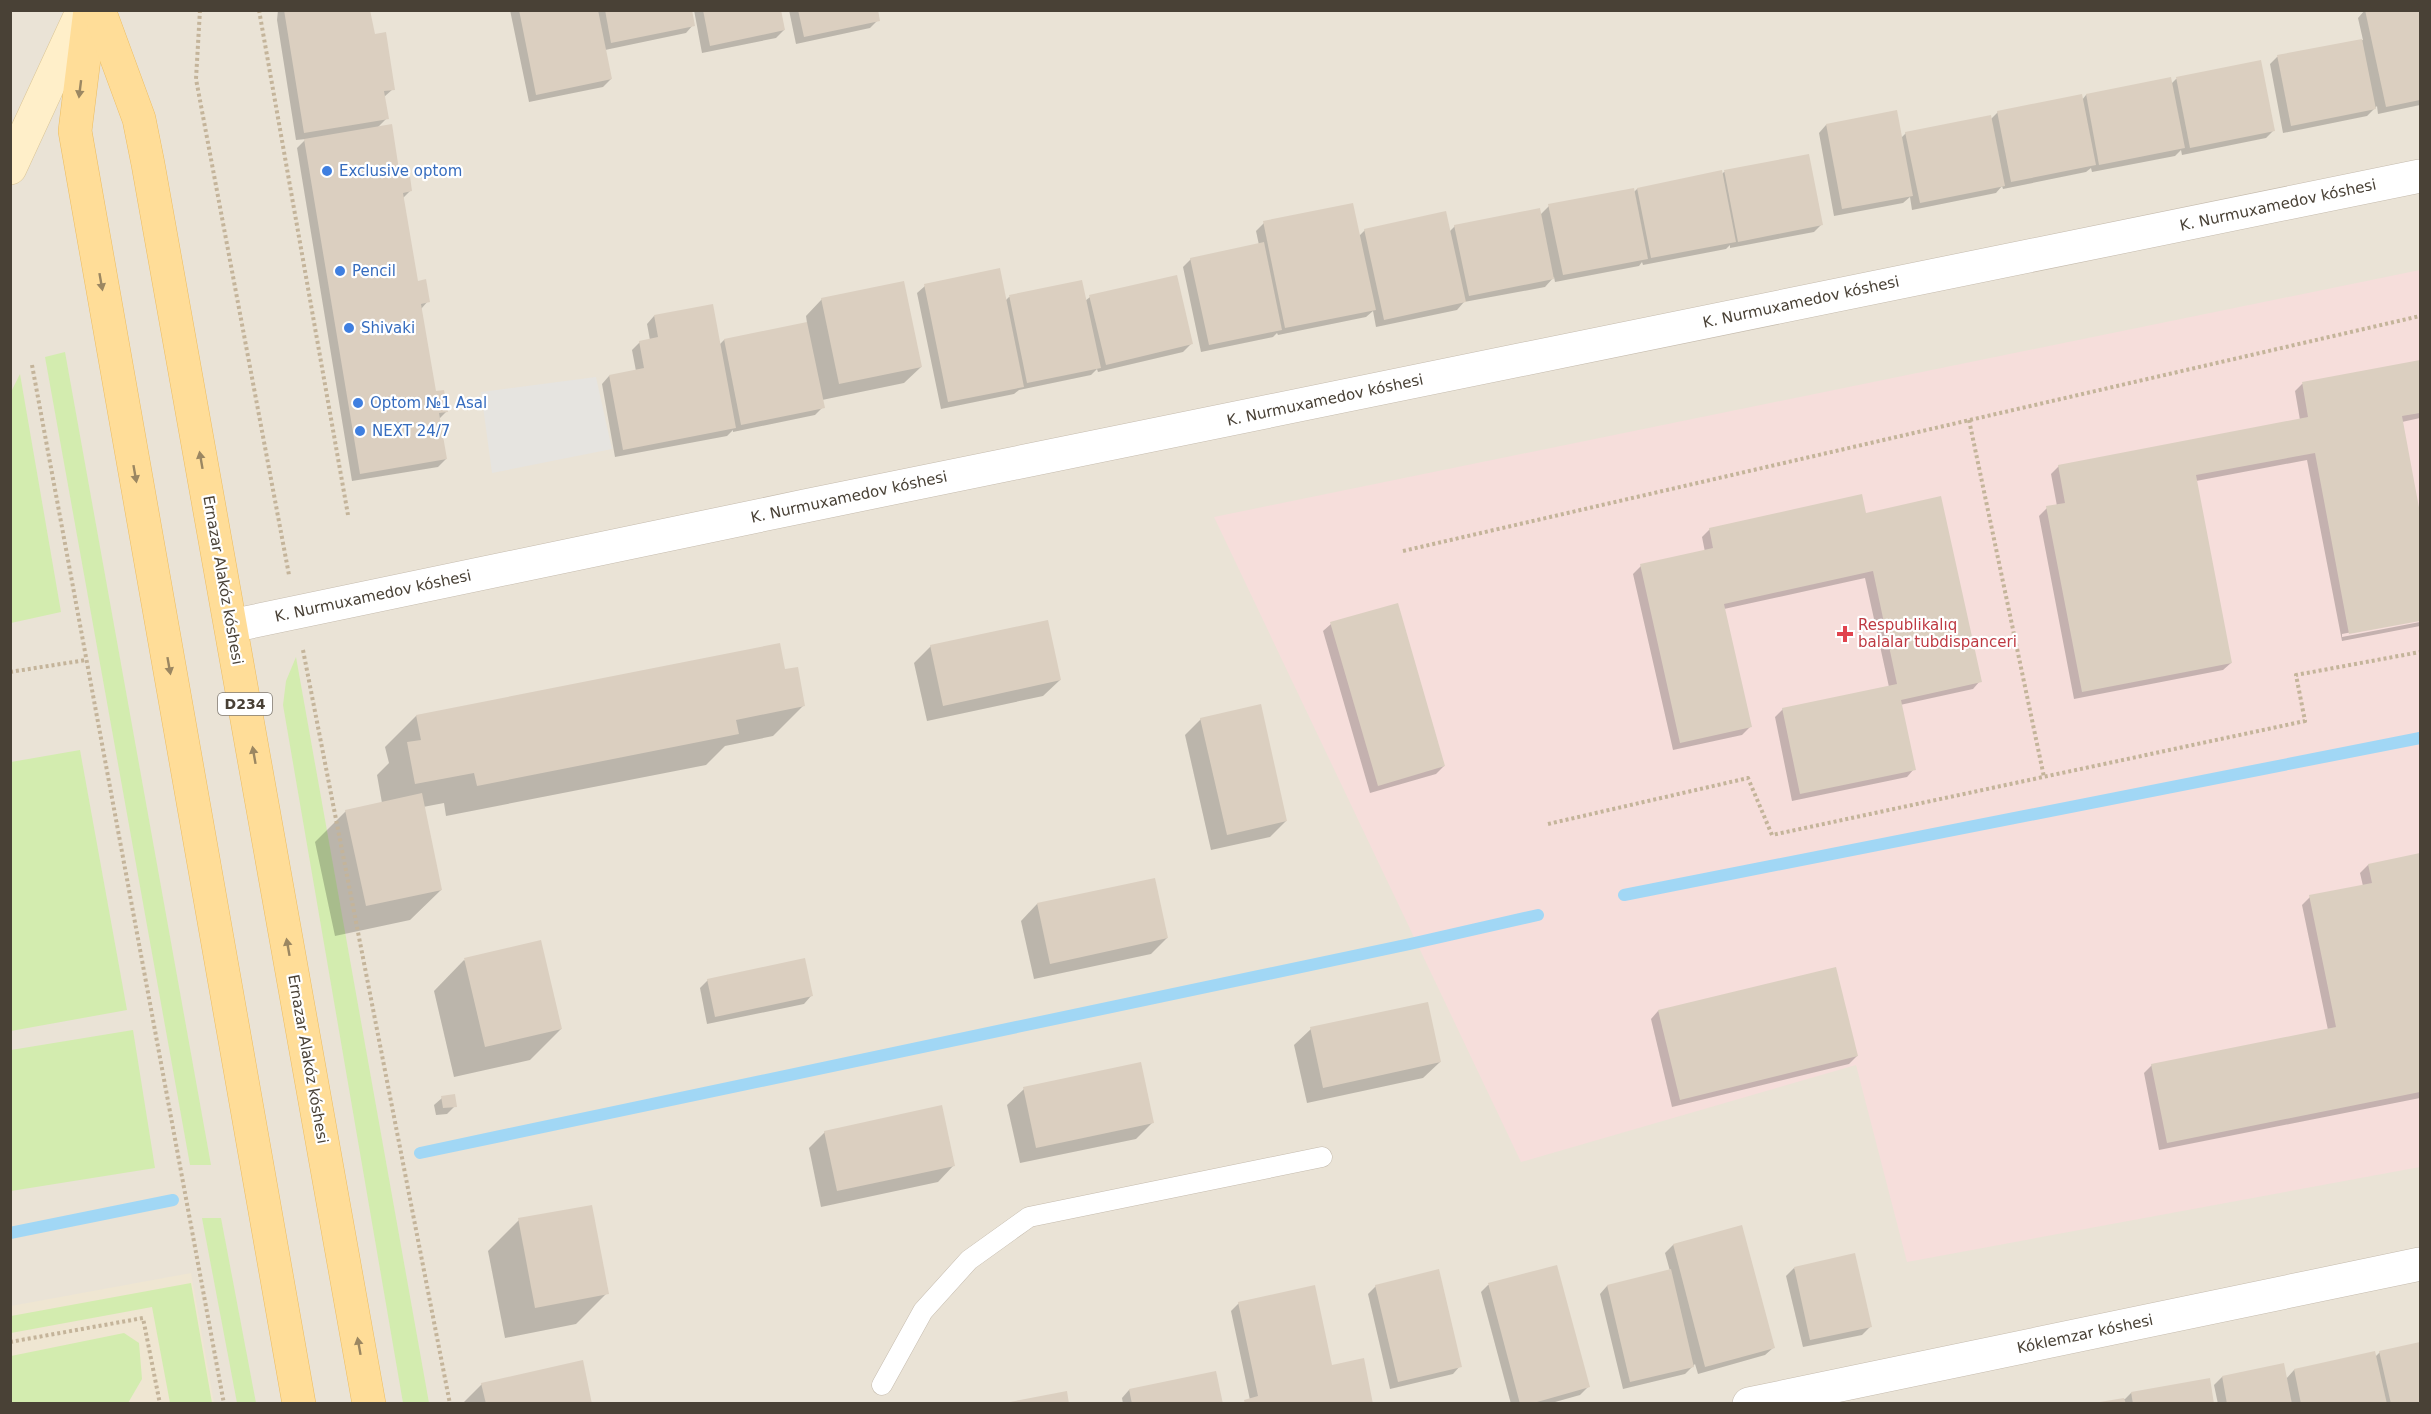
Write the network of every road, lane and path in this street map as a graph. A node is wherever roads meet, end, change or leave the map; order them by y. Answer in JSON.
{"nodes":[{"id":1,"x":83,"y":10,"type":"edge"},
{"id":2,"x":90,"y":10,"type":"edge"},
{"id":3,"x":99,"y":10,"type":"edge"},
{"id":4,"x":200,"y":10,"type":"edge"},
{"id":5,"x":259,"y":10,"type":"edge"},
{"id":6,"x":10,"y":168,"type":"edge"},
{"id":7,"x":2421,"y":176,"type":"edge"},
{"id":8,"x":2421,"y":316,"type":"edge"},
{"id":9,"x":32,"y":365,"type":"dead end"},
{"id":10,"x":1969,"y":420,"type":"junction"},
{"id":11,"x":348,"y":515,"type":"dead end"},
{"id":12,"x":1403,"y":550,"type":"dead end"},
{"id":13,"x":296,"y":612,"type":"junction"},
{"id":14,"x":231,"y":626,"type":"junction"},
{"id":15,"x":2421,"y":652,"type":"edge"},
{"id":16,"x":86,"y":660,"type":"junction"},
{"id":17,"x":10,"y":672,"type":"edge"},
{"id":18,"x":2044,"y":777,"type":"junction"},
{"id":19,"x":1548,"y":824,"type":"dead end"},
{"id":20,"x":1322,"y":1157,"type":"dead end"},
{"id":21,"x":2421,"y":1264,"type":"edge"},
{"id":22,"x":10,"y":1342,"type":"edge"},
{"id":23,"x":882,"y":1385,"type":"dead end"},
{"id":24,"x":159,"y":1404,"type":"edge"},
{"id":25,"x":224,"y":1404,"type":"edge"},
{"id":26,"x":299,"y":1404,"type":"edge"},
{"id":27,"x":369,"y":1404,"type":"edge"},
{"id":28,"x":450,"y":1404,"type":"edge"},
{"id":29,"x":1749,"y":1404,"type":"edge"}],
"edges":[{"from":1,"to":6,"type":"street"},
{"from":2,"to":26,"type":"main road","one_way":true},
{"from":14,"to":3,"type":"main road","name":"Ernazar Alakóz kóshesi","number":"D234","one_way":true},
{"from":4,"to":13,"type":"path"},
{"from":5,"to":11,"type":"path"},
{"from":7,"to":13,"type":"street","name":"K. Nurmuxamedov kóshesi"},
{"from":8,"to":10,"type":"path"},
{"from":9,"to":16,"type":"path"},
{"from":10,"to":12,"type":"path"},
{"from":10,"to":18,"type":"path"},
{"from":13,"to":14,"type":"street","name":"K. Nurmuxamedov kóshesi"},
{"from":13,"to":28,"type":"path"},
{"from":27,"to":14,"type":"main road","name":"Ernazar Alakóz kóshesi","number":"D234","one_way":true},
{"from":15,"to":18,"type":"path"},
{"from":16,"to":17,"type":"path"},
{"from":16,"to":25,"type":"path"},
{"from":18,"to":19,"type":"path"},
{"from":20,"to":23,"type":"lane"},
{"from":21,"to":29,"type":"street","name":"Kóklemzar kóshesi"},
{"from":22,"to":24,"type":"path"}]}
